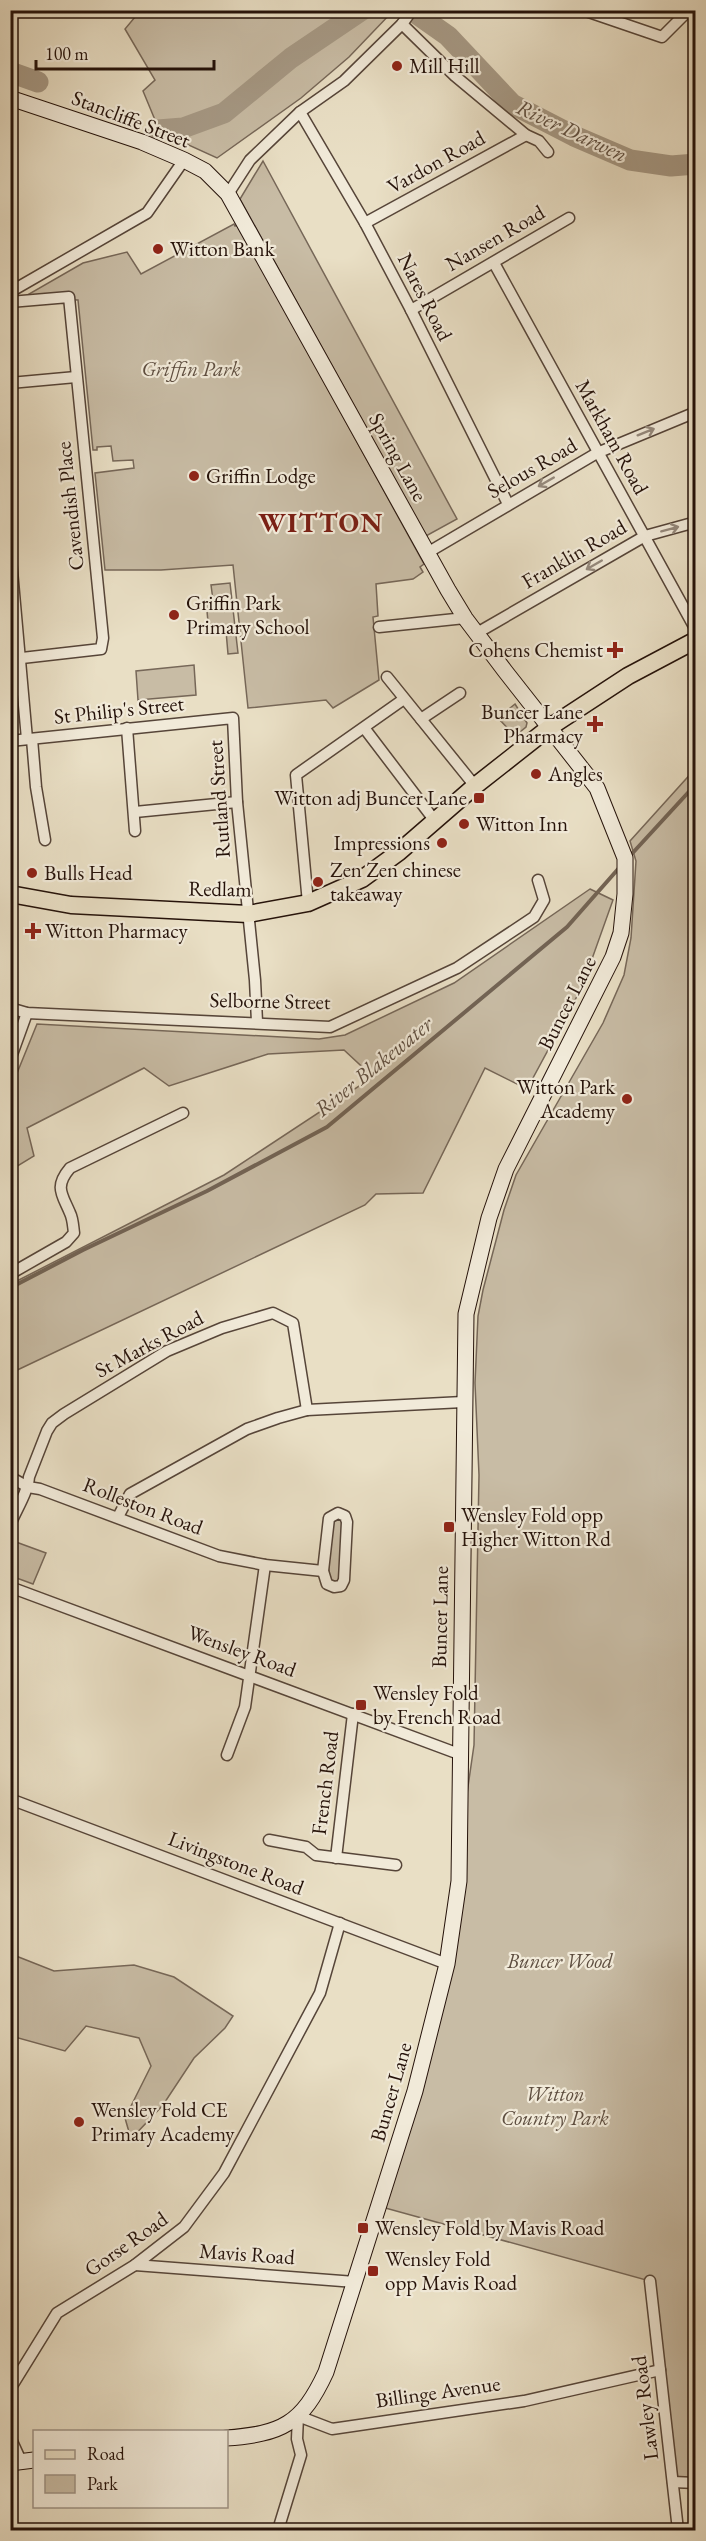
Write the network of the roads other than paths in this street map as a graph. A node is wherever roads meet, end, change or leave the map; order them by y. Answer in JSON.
{"nodes":[{"id":1,"x":583,"y":10,"type":"edge"},
{"id":2,"x":689,"y":10,"type":"edge"},
{"id":3,"x":406,"y":18,"type":"edge"},
{"id":4,"x":10,"y":98,"type":"edge"},
{"id":5,"x":300,"y":112,"type":"junction"},
{"id":6,"x":526,"y":135,"type":"junction"},
{"id":7,"x":548,"y":152,"type":"dead end"},
{"id":8,"x":184,"y":160,"type":"junction"},
{"id":9,"x":228,"y":194,"type":"junction"},
{"id":10,"x":568,"y":218,"type":"dead end"},
{"id":11,"x":365,"y":223,"type":"junction"},
{"id":12,"x":494,"y":262,"type":"junction"},
{"id":13,"x":10,"y":292,"type":"edge"},
{"id":14,"x":10,"y":302,"type":"edge"},
{"id":15,"x":411,"y":310,"type":"junction"},
{"id":16,"x":76,"y":377,"type":"junction"},
{"id":17,"x":10,"y":383,"type":"edge"},
{"id":18,"x":696,"y":412,"type":"edge"},
{"id":19,"x":597,"y":453,"type":"junction"},
{"id":20,"x":508,"y":504,"type":"junction"},
{"id":21,"x":696,"y":522,"type":"edge"},
{"id":22,"x":645,"y":536,"type":"junction"},
{"id":23,"x":10,"y":548,"type":"edge"},
{"id":24,"x":427,"y":553,"type":"junction"},
{"id":25,"x":465,"y":618,"type":"junction"},
{"id":26,"x":379,"y":627,"type":"dead end"},
{"id":27,"x":696,"y":630,"type":"edge"},
{"id":28,"x":477,"y":633,"type":"junction"},
{"id":29,"x":696,"y":640,"type":"edge"},
{"id":30,"x":22,"y":658,"type":"junction"},
{"id":31,"x":387,"y":677,"type":"dead end"},
{"id":32,"x":460,"y":693,"type":"dead end"},
{"id":33,"x":404,"y":699,"type":"junction"},
{"id":34,"x":233,"y":718,"type":"joint"},
{"id":35,"x":421,"y":719,"type":"junction"},
{"id":36,"x":550,"y":727,"type":"junction"},
{"id":37,"x":127,"y":728,"type":"junction"},
{"id":38,"x":364,"y":729,"type":"junction"},
{"id":39,"x":30,"y":739,"type":"junction"},
{"id":40,"x":10,"y":741,"type":"edge"},
{"id":41,"x":475,"y":786,"type":"junction"},
{"id":42,"x":237,"y":802,"type":"junction"},
{"id":43,"x":135,"y":812,"type":"junction"},
{"id":44,"x":435,"y":821,"type":"junction"},
{"id":45,"x":135,"y":831,"type":"dead end"},
{"id":46,"x":45,"y":840,"type":"dead end"},
{"id":47,"x":538,"y":880,"type":"dead end"},
{"id":48,"x":10,"y":894,"type":"edge"},
{"id":49,"x":308,"y":903,"type":"junction"},
{"id":50,"x":248,"y":914,"type":"junction"},
{"id":51,"x":10,"y":1008,"type":"edge"},
{"id":52,"x":27,"y":1013,"type":"junction"},
{"id":53,"x":257,"y":1022,"type":"junction"},
{"id":54,"x":10,"y":1060,"type":"edge"},
{"id":55,"x":183,"y":1113,"type":"dead end"},
{"id":56,"x":10,"y":1274,"type":"edge"},
{"id":57,"x":463,"y":1402,"type":"junction"},
{"id":58,"x":307,"y":1410,"type":"junction"},
{"id":59,"x":10,"y":1477,"type":"edge"},
{"id":60,"x":28,"y":1487,"type":"junction"},
{"id":61,"x":118,"y":1517,"type":"junction"},
{"id":62,"x":10,"y":1525,"type":"edge"},
{"id":63,"x":265,"y":1565,"type":"junction"},
{"id":64,"x":323,"y":1571,"type":"junction"},
{"id":65,"x":10,"y":1587,"type":"edge"},
{"id":66,"x":250,"y":1675,"type":"junction"},
{"id":67,"x":353,"y":1714,"type":"junction"},
{"id":68,"x":459,"y":1754,"type":"junction"},
{"id":69,"x":227,"y":1755,"type":"dead end"},
{"id":70,"x":10,"y":1799,"type":"edge"},
{"id":71,"x":269,"y":1840,"type":"dead end"},
{"id":72,"x":336,"y":1858,"type":"junction"},
{"id":73,"x":396,"y":1865,"type":"dead end"},
{"id":74,"x":340,"y":1923,"type":"junction"},
{"id":75,"x":447,"y":1964,"type":"junction"},
{"id":76,"x":135,"y":2265,"type":"junction"},
{"id":77,"x":650,"y":2281,"type":"dead end"},
{"id":78,"x":355,"y":2282,"type":"junction"},
{"id":79,"x":660,"y":2370,"type":"junction"},
{"id":80,"x":10,"y":2389,"type":"edge"},
{"id":81,"x":298,"y":2416,"type":"junction"},
{"id":82,"x":10,"y":2437,"type":"edge"},
{"id":83,"x":228,"y":2438,"type":"edge"},
{"id":84,"x":22,"y":2461,"type":"edge"},
{"id":85,"x":674,"y":2482,"type":"junction"},
{"id":86,"x":696,"y":2483,"type":"edge"},
{"id":87,"x":278,"y":2530,"type":"edge"},
{"id":88,"x":678,"y":2530,"type":"edge"}],
"edges":[{"from":1,"to":2,"type":"street"},
{"from":3,"to":5,"type":"street"},
{"from":3,"to":6,"type":"street"},
{"from":4,"to":8,"type":"main road","name":"Stancliffe Street"},
{"from":5,"to":9,"type":"street"},
{"from":5,"to":11,"type":"street","name":"Nares Road"},
{"from":6,"to":7,"type":"street"},
{"from":6,"to":11,"type":"street","name":"Vardon Road"},
{"from":8,"to":9,"type":"main road","name":"Stancliffe Street"},
{"from":8,"to":13,"type":"street"},
{"from":9,"to":24,"type":"main road","name":"Spring Lane"},
{"from":10,"to":12,"type":"street","name":"Nansen Road"},
{"from":11,"to":15,"type":"street","name":"Nares Road"},
{"from":12,"to":15,"type":"street","name":"Nansen Road"},
{"from":12,"to":19,"type":"street","name":"Markham Road"},
{"from":14,"to":16,"type":"street","name":"Cavendish Place"},
{"from":15,"to":20,"type":"street","name":"Nares Road"},
{"from":16,"to":17,"type":"street"},
{"from":16,"to":30,"type":"street","name":"Cavendish Place"},
{"from":19,"to":18,"type":"street","name":"Selous Road","one_way":true},
{"from":19,"to":20,"type":"street","name":"Selous Road","one_way":true},
{"from":19,"to":22,"type":"street","name":"Markham Road"},
{"from":20,"to":24,"type":"street","name":"Selous Road"},
{"from":22,"to":21,"type":"street","name":"Franklin Road","one_way":true},
{"from":22,"to":27,"type":"street","name":"Markham Road"},
{"from":22,"to":28,"type":"street","name":"Franklin Road","one_way":true},
{"from":23,"to":30,"type":"street"},
{"from":24,"to":25,"type":"main road","name":"Spring Lane"},
{"from":25,"to":26,"type":"street"},
{"from":25,"to":28,"type":"main road","name":"Spring Lane"},
{"from":28,"to":36,"type":"main road","name":"Spring Lane"},
{"from":29,"to":36,"type":"main road","name":"Redlam"},
{"from":30,"to":39,"type":"street"},
{"from":31,"to":33,"type":"street"},
{"from":32,"to":35,"type":"street"},
{"from":33,"to":35,"type":"street"},
{"from":33,"to":38,"type":"street"},
{"from":34,"to":37,"type":"street","name":"St Philip's Street"},
{"from":34,"to":42,"type":"street","name":"Rutland Street"},
{"from":35,"to":41,"type":"street"},
{"from":36,"to":41,"type":"main road","name":"Redlam"},
{"from":36,"to":57,"type":"main road","name":"Buncer Lane"},
{"from":37,"to":39,"type":"street","name":"St Philip's Street"},
{"from":37,"to":43,"type":"street"},
{"from":38,"to":44,"type":"street"},
{"from":38,"to":49,"type":"street"},
{"from":39,"to":40,"type":"street","name":"St Philip's Street"},
{"from":39,"to":46,"type":"street"},
{"from":41,"to":44,"type":"main road","name":"Redlam"},
{"from":42,"to":43,"type":"street"},
{"from":42,"to":50,"type":"street","name":"Rutland Street"},
{"from":43,"to":45,"type":"street"},
{"from":44,"to":49,"type":"main road","name":"Redlam"},
{"from":47,"to":53,"type":"street","name":"Selborne Street"},
{"from":48,"to":50,"type":"main road","name":"Redlam"},
{"from":49,"to":50,"type":"main road","name":"Redlam"},
{"from":50,"to":53,"type":"street","name":"Rutland Street"},
{"from":51,"to":52,"type":"street","name":"Selborne Street"},
{"from":52,"to":53,"type":"street","name":"Selborne Street"},
{"from":52,"to":54,"type":"street"},
{"from":55,"to":56,"type":"street"},
{"from":57,"to":58,"type":"street"},
{"from":57,"to":68,"type":"main road","name":"Buncer Lane"},
{"from":58,"to":60,"type":"street","name":"St Marks Road"},
{"from":58,"to":61,"type":"street"},
{"from":59,"to":60,"type":"street","name":"Rolleston Road"},
{"from":60,"to":61,"type":"street","name":"Rolleston Road"},
{"from":60,"to":62,"type":"street","name":"St Marks Road"},
{"from":61,"to":63,"type":"street","name":"Rolleston Road"},
{"from":63,"to":64,"type":"street","name":"Rolleston Road"},
{"from":63,"to":66,"type":"street"},
{"from":64,"to":64,"type":"street"},
{"from":65,"to":66,"type":"street","name":"Wensley Road"},
{"from":66,"to":67,"type":"street","name":"Wensley Road"},
{"from":66,"to":69,"type":"street"},
{"from":67,"to":68,"type":"street","name":"Wensley Road"},
{"from":67,"to":72,"type":"street","name":"French Road"},
{"from":68,"to":75,"type":"main road","name":"Buncer Lane"},
{"from":70,"to":74,"type":"street","name":"Livingstone Road"},
{"from":71,"to":72,"type":"street","name":"French Road"},
{"from":72,"to":73,"type":"street","name":"French Road"},
{"from":74,"to":75,"type":"street","name":"Livingstone Road"},
{"from":74,"to":76,"type":"street","name":"Gorse Road"},
{"from":75,"to":78,"type":"main road","name":"Buncer Lane"},
{"from":76,"to":78,"type":"street","name":"Mavis Road"},
{"from":76,"to":80,"type":"street","name":"Gorse Road"},
{"from":77,"to":79,"type":"street","name":"Lawley Road"},
{"from":78,"to":81,"type":"main road","name":"Buncer Lane"},
{"from":79,"to":81,"type":"street","name":"Billinge Avenue"},
{"from":79,"to":85,"type":"street","name":"Lawley Road"},
{"from":81,"to":83,"type":"main road"},
{"from":81,"to":87,"type":"street"},
{"from":82,"to":84,"type":"street"},
{"from":85,"to":86,"type":"street"},
{"from":85,"to":88,"type":"street","name":"Lawley Road"}]}
